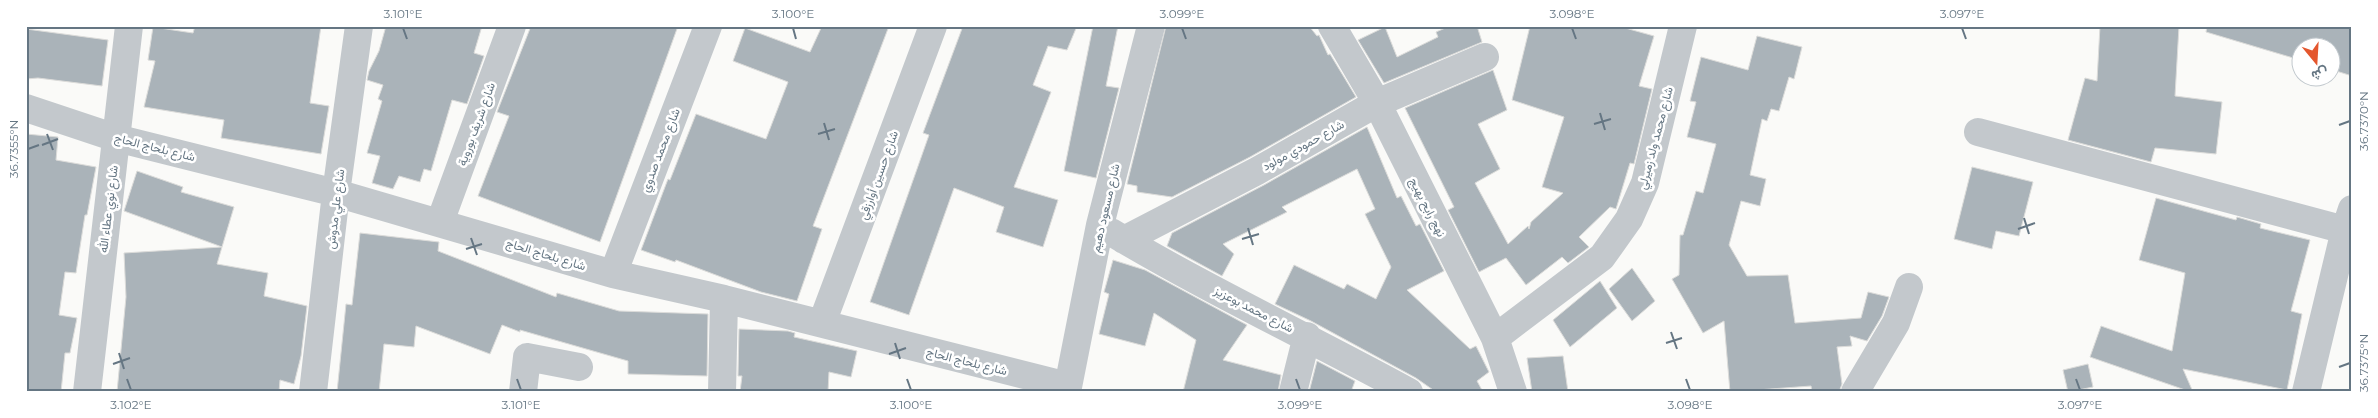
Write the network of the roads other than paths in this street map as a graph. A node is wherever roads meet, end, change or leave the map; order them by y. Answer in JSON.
{"nodes":[{"id":1,"x":129,"y":26,"type":"edge"},
{"id":2,"x":359,"y":26,"type":"edge"},
{"id":3,"x":512,"y":26,"type":"edge"},
{"id":4,"x":708,"y":26,"type":"edge"},
{"id":5,"x":933,"y":26,"type":"edge"},
{"id":6,"x":1151,"y":26,"type":"edge"},
{"id":7,"x":1332,"y":26,"type":"edge"},
{"id":8,"x":1683,"y":26,"type":"edge"},
{"id":9,"x":1485,"y":57,"type":"dead end"},
{"id":10,"x":1376,"y":103,"type":"junction"},
{"id":11,"x":26,"y":108,"type":"edge"},
{"id":12,"x":1978,"y":132,"type":"dead end"},
{"id":13,"x":116,"y":138,"type":"junction"},
{"id":14,"x":336,"y":193,"type":"junction"},
{"id":15,"x":2348,"y":220,"type":"edge"},
{"id":16,"x":440,"y":222,"type":"junction"},
{"id":17,"x":1100,"y":225,"type":"junction"},
{"id":18,"x":1124,"y":240,"type":"junction"},
{"id":19,"x":2344,"y":272,"type":"edge"},
{"id":20,"x":613,"y":274,"type":"junction"},
{"id":21,"x":1909,"y":287,"type":"dead end"},
{"id":22,"x":724,"y":299,"type":"junction"},
{"id":23,"x":822,"y":323,"type":"junction"},
{"id":24,"x":1307,"y":336,"type":"junction"},
{"id":25,"x":1495,"y":338,"type":"junction"},
{"id":26,"x":579,"y":367,"type":"dead end"},
{"id":27,"x":1068,"y":389,"type":"edge"},
{"id":28,"x":87,"y":392,"type":"edge"},
{"id":29,"x":313,"y":392,"type":"edge"},
{"id":30,"x":523,"y":392,"type":"edge"},
{"id":31,"x":722,"y":392,"type":"edge"},
{"id":32,"x":1293,"y":392,"type":"edge"},
{"id":33,"x":1409,"y":392,"type":"edge"},
{"id":34,"x":1513,"y":392,"type":"edge"},
{"id":35,"x":1855,"y":392,"type":"edge"},
{"id":36,"x":2306,"y":392,"type":"edge"}],
"edges":[{"from":1,"to":13,"type":"street","name":"شارع نوي عطاء الله"},
{"from":2,"to":14,"type":"street","name":"شارع علي مدوش"},
{"from":3,"to":16,"type":"street","name":"شارع شريف بوروية"},
{"from":4,"to":20,"type":"street","name":"شارع محمد صدوي"},
{"from":5,"to":23,"type":"street","name":"شارع حسين أوارزقي"},
{"from":6,"to":17,"type":"street","name":"شارع مسعود دهيم"},
{"from":7,"to":10,"type":"street","name":"نهج رابح بهيج"},
{"from":8,"to":25,"type":"street","name":"شارع محمد ولد زميرلي"},
{"from":9,"to":10,"type":"street","name":"شارع حمودي مولود"},
{"from":10,"to":18,"type":"street","name":"شارع حمودي مولود"},
{"from":10,"to":25,"type":"street","name":"نهج رابح بهيج"},
{"from":11,"to":13,"type":"street","name":"شارع بلحاج الحاج"},
{"from":12,"to":15,"type":"street"},
{"from":13,"to":14,"type":"street","name":"شارع بلحاج الحاج"},
{"from":13,"to":28,"type":"street","name":"شارع نوي عطاء الله"},
{"from":14,"to":16,"type":"street","name":"شارع بلحاج الحاج"},
{"from":14,"to":29,"type":"street","name":"شارع علي مدوش"},
{"from":15,"to":19,"type":"street"},
{"from":16,"to":20,"type":"street","name":"شارع بلحاج الحاج"},
{"from":17,"to":18,"type":"street","name":"شارع محمد بوعزيز"},
{"from":17,"to":27,"type":"street","name":"شارع مسعود دهيم"},
{"from":18,"to":24,"type":"street","name":"شارع محمد بوعزيز"},
{"from":19,"to":36,"type":"street"},
{"from":20,"to":22,"type":"street","name":"شارع بلحاج الحاج"},
{"from":21,"to":35,"type":"street"},
{"from":22,"to":23,"type":"street","name":"شارع بلحاج الحاج"},
{"from":22,"to":31,"type":"street"},
{"from":23,"to":27,"type":"street","name":"شارع بلحاج الحاج"},
{"from":24,"to":32,"type":"street"},
{"from":24,"to":33,"type":"street","name":"شارع محمد بوعزيز"},
{"from":25,"to":34,"type":"street","name":"نهج رابح بهيج"},
{"from":26,"to":30,"type":"street"}]}
